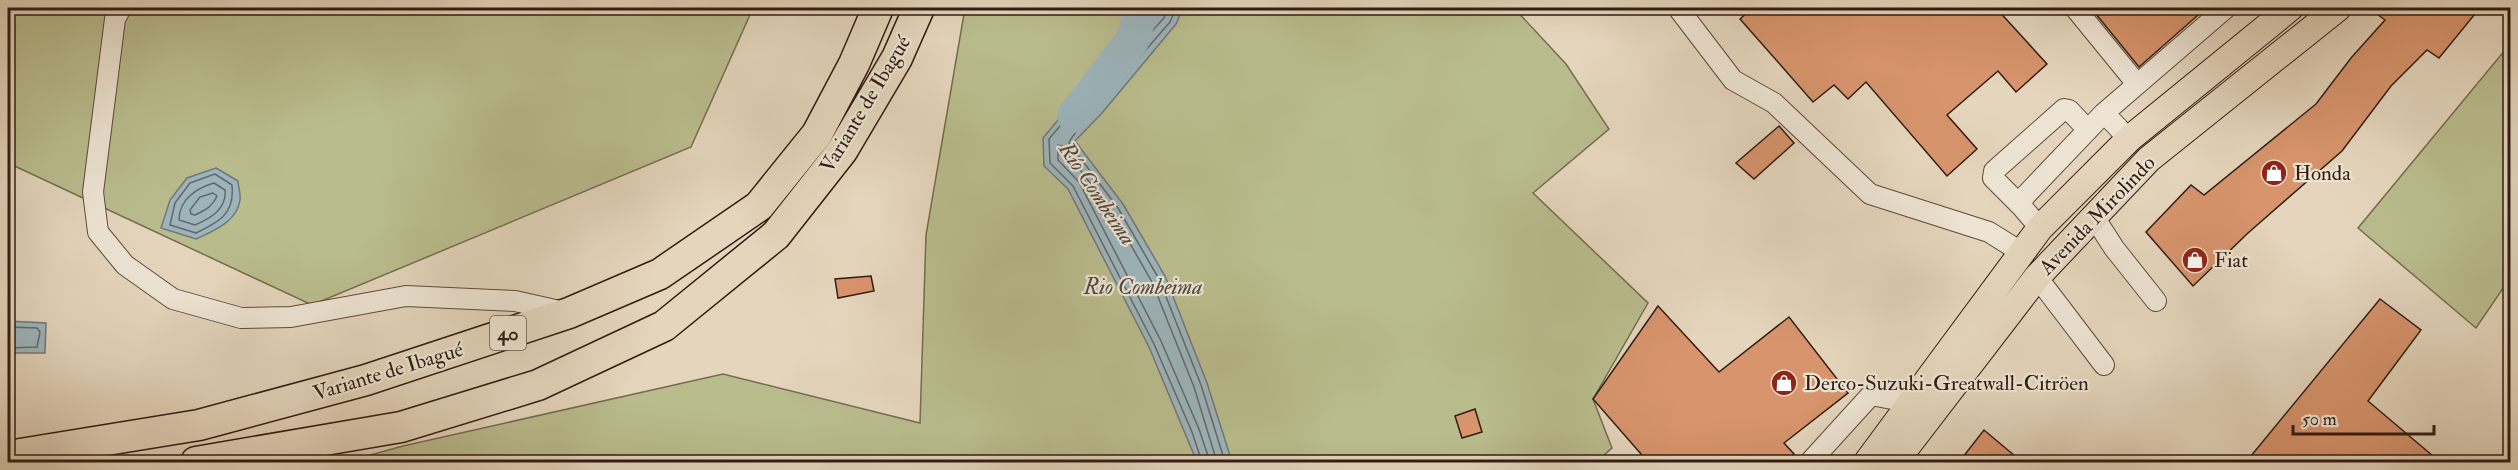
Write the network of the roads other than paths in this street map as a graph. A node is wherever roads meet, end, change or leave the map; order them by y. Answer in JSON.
{"nodes":[{"id":1,"x":121,"y":8,"type":"edge"},
{"id":2,"x":878,"y":8,"type":"edge"},
{"id":3,"x":918,"y":8,"type":"edge"},
{"id":4,"x":1678,"y":8,"type":"edge"},
{"id":5,"x":2075,"y":8,"type":"edge"},
{"id":6,"x":2226,"y":8,"type":"edge"},
{"id":7,"x":2290,"y":8,"type":"edge"},
{"id":8,"x":2338,"y":8,"type":"edge"},
{"id":9,"x":2137,"y":84,"type":"junction"},
{"id":10,"x":2104,"y":113,"type":"junction"},
{"id":11,"x":2088,"y":130,"type":"junction"},
{"id":12,"x":2129,"y":139,"type":"junction"},
{"id":13,"x":2022,"y":207,"type":"junction"},
{"id":14,"x":2094,"y":217,"type":"junction"},
{"id":15,"x":2040,"y":228,"type":"junction"},
{"id":16,"x":2021,"y":252,"type":"junction"},
{"id":17,"x":2037,"y":277,"type":"junction"},
{"id":18,"x":2156,"y":301,"type":"dead end"},
{"id":19,"x":568,"y":313,"type":"junction"},
{"id":20,"x":2104,"y":365,"type":"dead end"},
{"id":21,"x":1913,"y":403,"type":"junction"},
{"id":22,"x":8,"y":456,"type":"edge"},
{"id":23,"x":196,"y":462,"type":"edge"},
{"id":24,"x":1810,"y":462,"type":"edge"},
{"id":25,"x":1867,"y":462,"type":"edge"},
{"id":26,"x":1895,"y":462,"type":"edge"}],
"edges":[{"from":1,"to":19,"type":"street"},
{"from":2,"to":19,"type":"highway","name":"Variante de Ibagué","number":"40"},
{"from":3,"to":23,"type":"highway","name":"Variante de Ibagué"},
{"from":4,"to":16,"type":"street"},
{"from":5,"to":9,"type":"street"},
{"from":6,"to":9,"type":"street"},
{"from":7,"to":12,"type":"main road","name":"Avenida Mirolindo"},
{"from":8,"to":14,"type":"main road","name":"Avenida Mirolindo"},
{"from":9,"to":10,"type":"street"},
{"from":10,"to":11,"type":"street"},
{"from":10,"to":12,"type":"street"},
{"from":11,"to":13,"type":"street"},
{"from":11,"to":13,"type":"street"},
{"from":12,"to":15,"type":"main road","name":"Avenida Mirolindo"},
{"from":13,"to":15,"type":"street"},
{"from":14,"to":17,"type":"main road","name":"Avenida Mirolindo"},
{"from":14,"to":18,"type":"street"},
{"from":15,"to":16,"type":"main road","name":"Avenida Mirolindo"},
{"from":16,"to":21,"type":"main road","name":"Avenida Mirolindo"},
{"from":17,"to":20,"type":"street"},
{"from":17,"to":26,"type":"main road","name":"Avenida Mirolindo"},
{"from":19,"to":22,"type":"highway","name":"Variante de Ibagué","number":"40"},
{"from":21,"to":24,"type":"street"},
{"from":21,"to":25,"type":"main road","name":"Avenida Mirolindo"}]}
